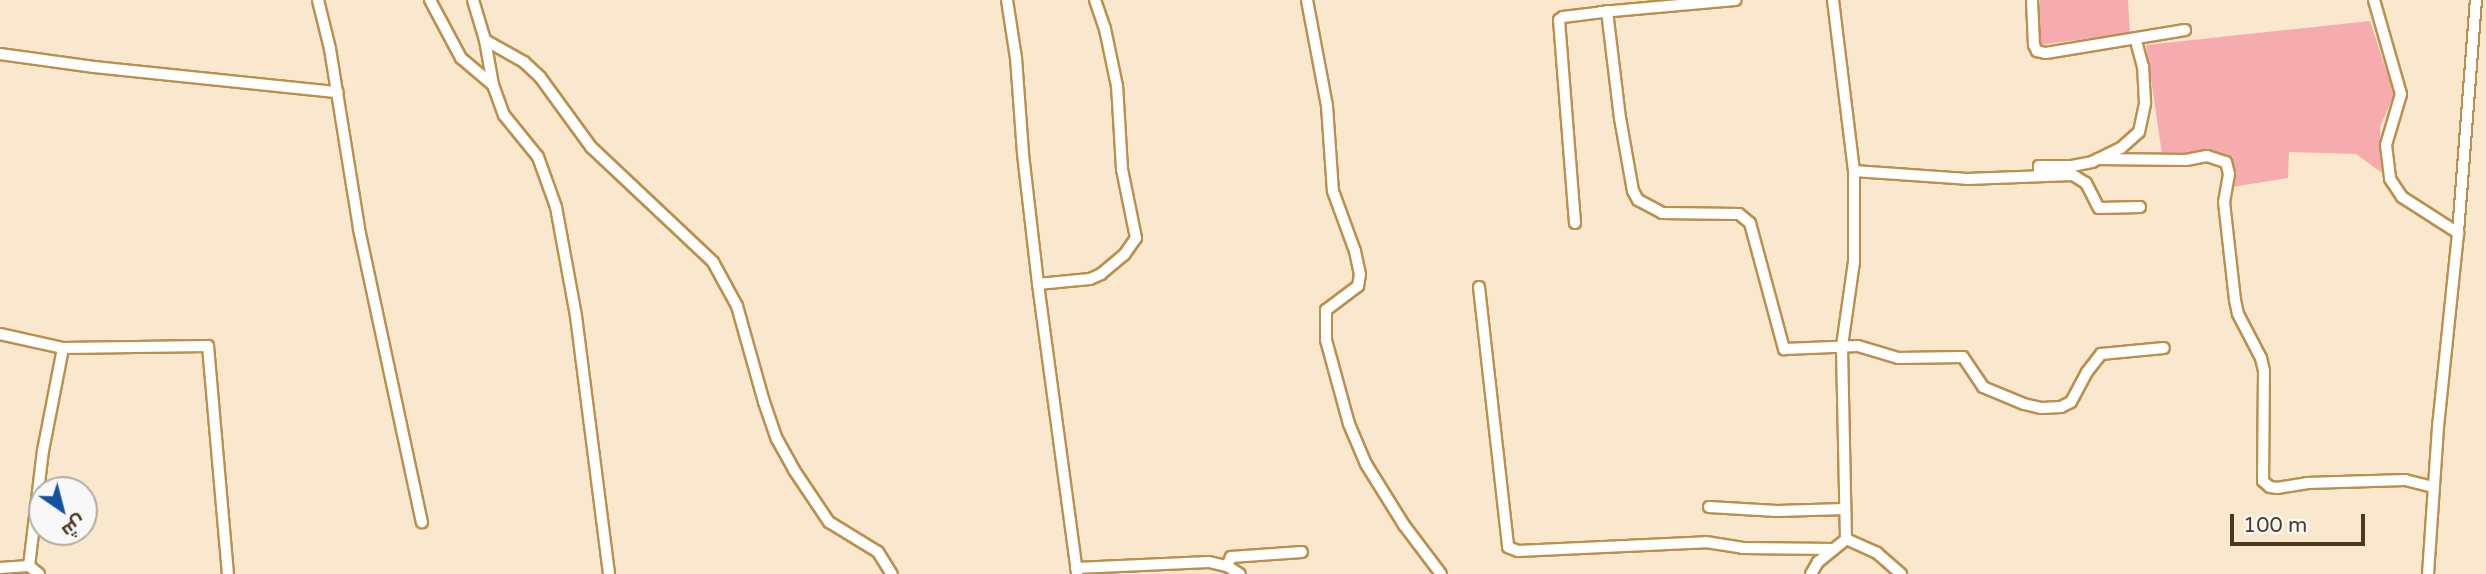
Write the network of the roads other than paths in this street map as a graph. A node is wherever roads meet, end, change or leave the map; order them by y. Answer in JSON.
{"nodes":[{"id":1,"x":318,"y":0,"type":"edge"},
{"id":2,"x":430,"y":0,"type":"edge"},
{"id":3,"x":473,"y":0,"type":"edge"},
{"id":4,"x":1007,"y":0,"type":"edge"},
{"id":5,"x":1095,"y":0,"type":"edge"},
{"id":6,"x":1307,"y":0,"type":"edge"},
{"id":7,"x":1735,"y":0,"type":"edge"},
{"id":8,"x":1833,"y":0,"type":"edge"},
{"id":9,"x":2032,"y":0,"type":"edge"},
{"id":10,"x":2374,"y":0,"type":"edge"},
{"id":11,"x":2476,"y":0,"type":"edge"},
{"id":12,"x":1607,"y":11,"type":"junction"},
{"id":13,"x":2185,"y":30,"type":"dead end"},
{"id":14,"x":485,"y":40,"type":"junction"},
{"id":15,"x":2136,"y":40,"type":"junction"},
{"id":16,"x":0,"y":54,"type":"edge"},
{"id":17,"x":493,"y":85,"type":"junction"},
{"id":18,"x":338,"y":92,"type":"junction"},
{"id":19,"x":2098,"y":159,"type":"junction"},
{"id":20,"x":1854,"y":171,"type":"junction"},
{"id":21,"x":2039,"y":174,"type":"junction"},
{"id":22,"x":2140,"y":207,"type":"dead end"},
{"id":23,"x":1575,"y":223,"type":"dead end"},
{"id":24,"x":2458,"y":233,"type":"junction"},
{"id":25,"x":1038,"y":284,"type":"junction"},
{"id":26,"x":1479,"y":287,"type":"dead end"},
{"id":27,"x":0,"y":334,"type":"edge"},
{"id":28,"x":1842,"y":346,"type":"junction"},
{"id":29,"x":63,"y":348,"type":"junction"},
{"id":30,"x":2164,"y":348,"type":"dead end"},
{"id":31,"x":2434,"y":487,"type":"junction"},
{"id":32,"x":1709,"y":507,"type":"dead end"},
{"id":33,"x":1844,"y":509,"type":"junction"},
{"id":34,"x":422,"y":522,"type":"dead end"},
{"id":35,"x":1846,"y":539,"type":"junction"},
{"id":36,"x":1835,"y":549,"type":"junction"},
{"id":37,"x":1302,"y":552,"type":"dead end"},
{"id":38,"x":29,"y":566,"type":"junction"},
{"id":39,"x":1227,"y":566,"type":"junction"},
{"id":40,"x":0,"y":568,"type":"edge"},
{"id":41,"x":1076,"y":571,"type":"edge"},
{"id":42,"x":39,"y":574,"type":"edge"},
{"id":43,"x":228,"y":574,"type":"edge"},
{"id":44,"x":609,"y":574,"type":"edge"},
{"id":45,"x":892,"y":574,"type":"edge"},
{"id":46,"x":1240,"y":574,"type":"edge"},
{"id":47,"x":1441,"y":574,"type":"edge"},
{"id":48,"x":1811,"y":574,"type":"edge"},
{"id":49,"x":1901,"y":574,"type":"edge"},
{"id":50,"x":2428,"y":574,"type":"edge"}],
"edges":[{"from":1,"to":18,"type":"street"},
{"from":2,"to":17,"type":"street"},
{"from":3,"to":14,"type":"street"},
{"from":4,"to":25,"type":"street"},
{"from":5,"to":25,"type":"street"},
{"from":6,"to":47,"type":"street"},
{"from":7,"to":12,"type":"street"},
{"from":8,"to":20,"type":"street"},
{"from":9,"to":15,"type":"street"},
{"from":10,"to":24,"type":"street"},
{"from":11,"to":24,"type":"street"},
{"from":12,"to":23,"type":"street"},
{"from":12,"to":28,"type":"street"},
{"from":13,"to":15,"type":"street"},
{"from":14,"to":17,"type":"street"},
{"from":14,"to":45,"type":"street"},
{"from":15,"to":19,"type":"street"},
{"from":16,"to":18,"type":"street"},
{"from":17,"to":44,"type":"street"},
{"from":18,"to":34,"type":"street"},
{"from":19,"to":21,"type":"street"},
{"from":19,"to":31,"type":"street"},
{"from":20,"to":21,"type":"street"},
{"from":20,"to":28,"type":"street"},
{"from":21,"to":22,"type":"street"},
{"from":24,"to":31,"type":"street"},
{"from":25,"to":41,"type":"street"},
{"from":26,"to":36,"type":"street"},
{"from":27,"to":29,"type":"street"},
{"from":28,"to":30,"type":"street"},
{"from":28,"to":33,"type":"street"},
{"from":29,"to":38,"type":"street"},
{"from":29,"to":43,"type":"street"},
{"from":31,"to":50,"type":"street"},
{"from":32,"to":33,"type":"street"},
{"from":33,"to":35,"type":"street"},
{"from":35,"to":36,"type":"street"},
{"from":35,"to":49,"type":"street"},
{"from":36,"to":48,"type":"street"},
{"from":37,"to":39,"type":"street"},
{"from":38,"to":40,"type":"street"},
{"from":38,"to":42,"type":"street"},
{"from":39,"to":41,"type":"street"},
{"from":39,"to":46,"type":"street"}]}
